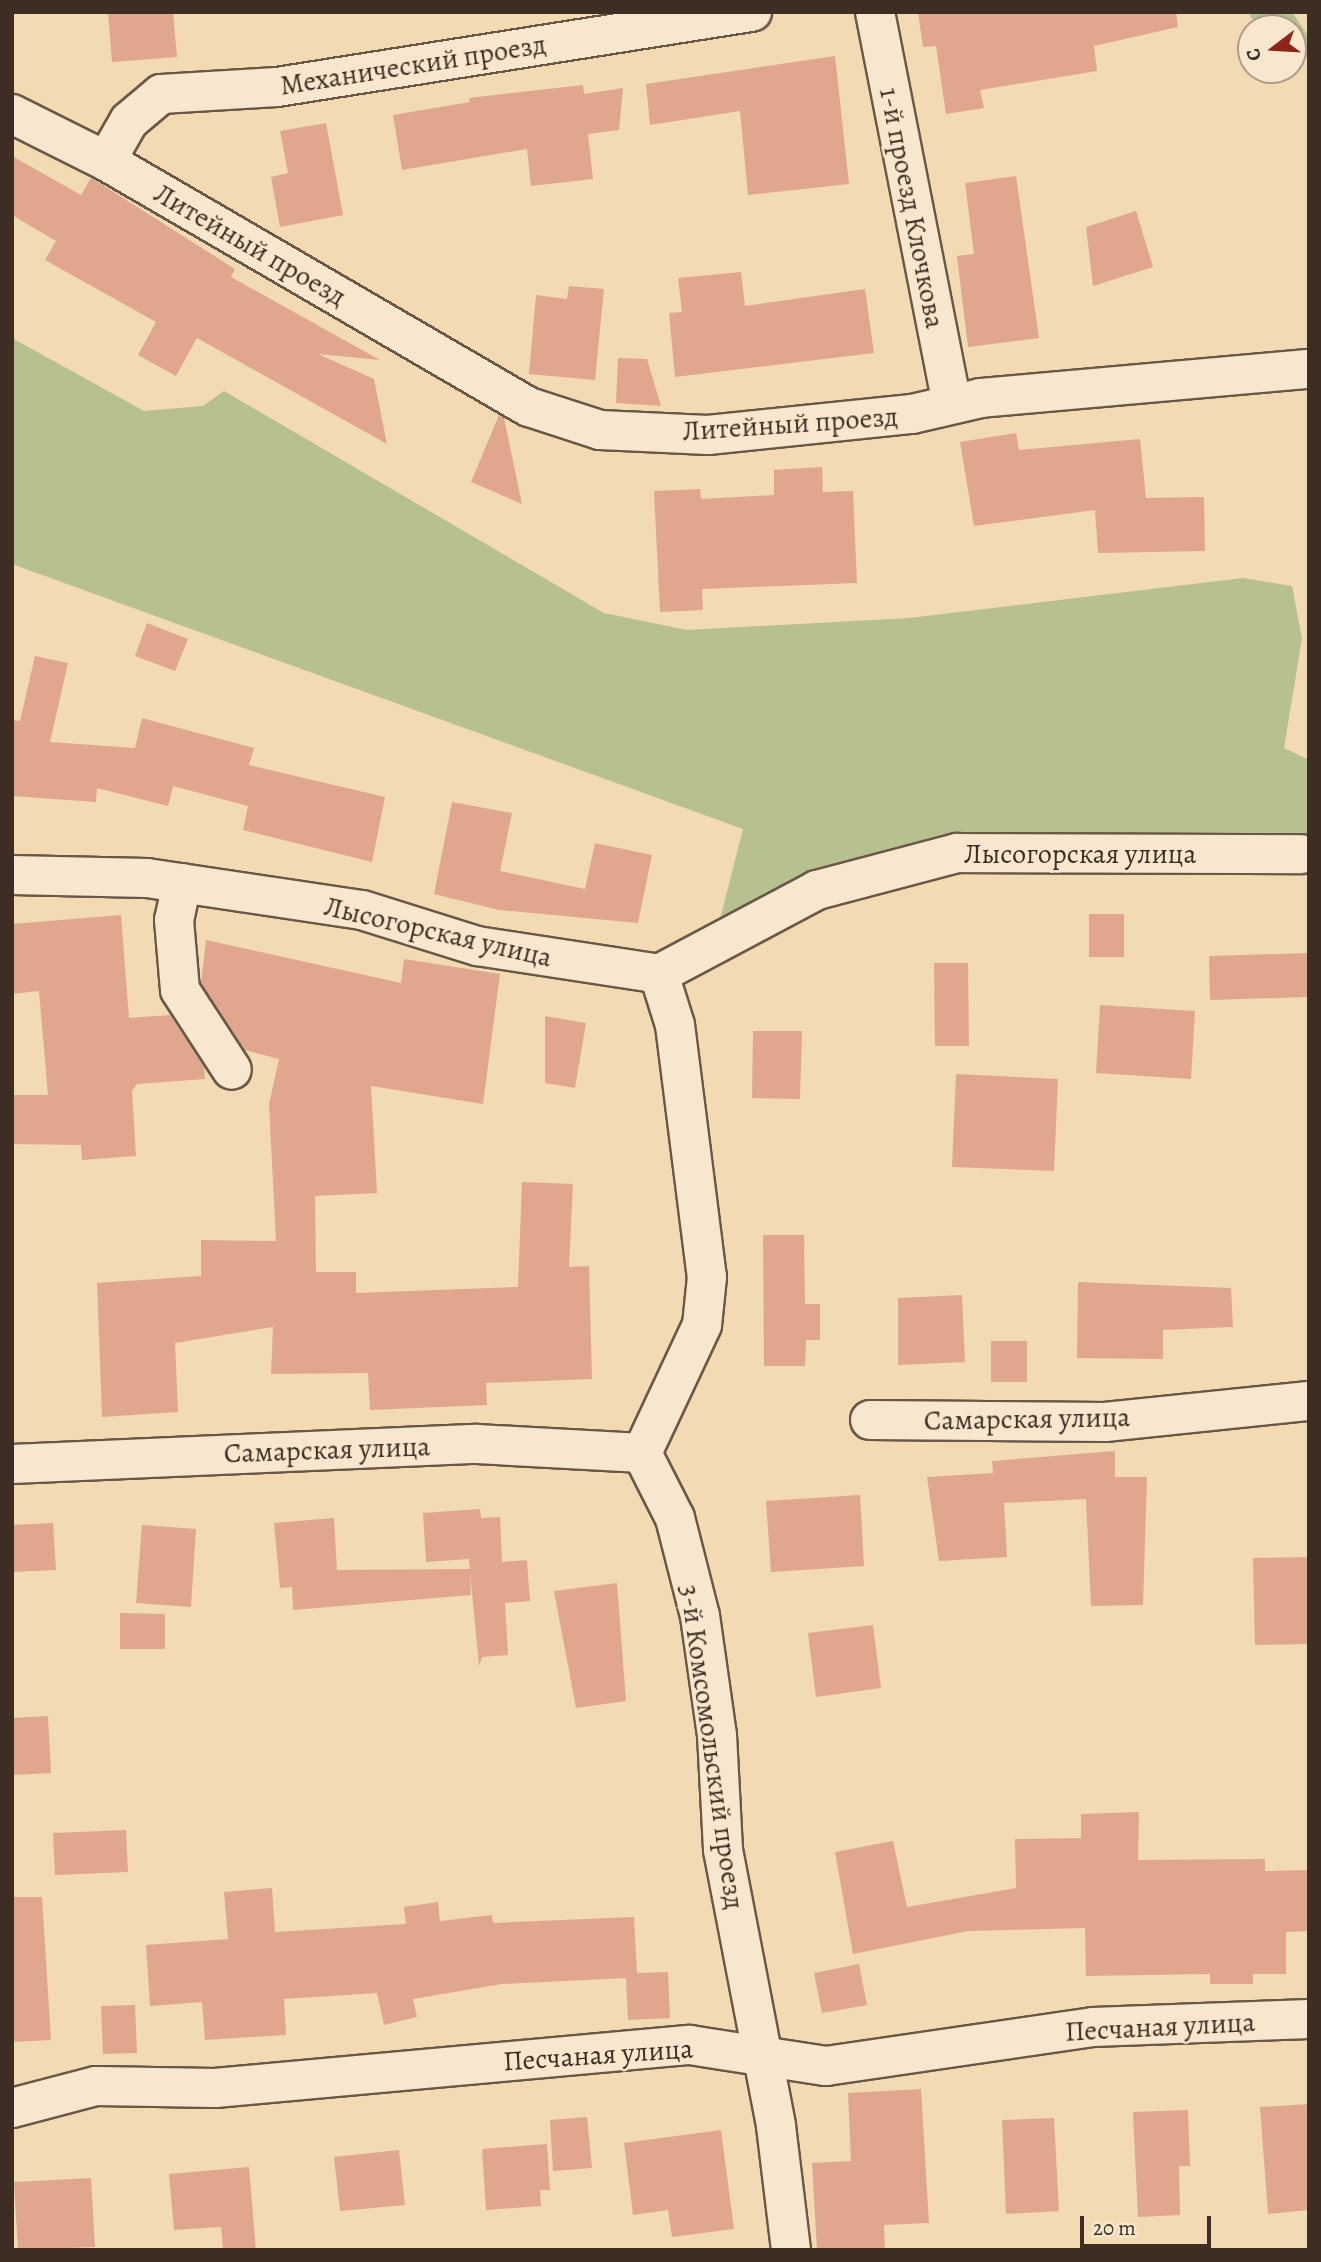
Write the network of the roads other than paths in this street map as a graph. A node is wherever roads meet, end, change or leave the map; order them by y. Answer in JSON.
{"nodes":[{"id":1,"x":752,"y":12,"type":"edge"},
{"id":2,"x":875,"y":12,"type":"edge"},
{"id":3,"x":12,"y":114,"type":"edge"},
{"id":4,"x":106,"y":161,"type":"junction"},
{"id":5,"x":1309,"y":369,"type":"edge"},
{"id":6,"x":953,"y":403,"type":"junction"},
{"id":7,"x":1301,"y":854,"type":"dead end"},
{"id":8,"x":12,"y":876,"type":"edge"},
{"id":9,"x":182,"y":883,"type":"junction"},
{"id":10,"x":659,"y":974,"type":"junction"},
{"id":11,"x":232,"y":1070,"type":"dead end"},
{"id":12,"x":1309,"y":1401,"type":"edge"},
{"id":13,"x":870,"y":1420,"type":"dead end"},
{"id":14,"x":642,"y":1453,"type":"junction"},
{"id":15,"x":12,"y":1464,"type":"edge"},
{"id":16,"x":1309,"y":2019,"type":"edge"},
{"id":17,"x":762,"y":2059,"type":"junction"},
{"id":18,"x":12,"y":2108,"type":"edge"},
{"id":19,"x":791,"y":2250,"type":"edge"}],
"edges":[{"from":1,"to":4,"type":"street","name":"Механический проезд"},
{"from":2,"to":6,"type":"street","name":"1-й проезд Клочкова"},
{"from":3,"to":4,"type":"street","name":"Литейный проезд"},
{"from":4,"to":6,"type":"street","name":"Литейный проезд"},
{"from":5,"to":6,"type":"street","name":"Литейный проезд"},
{"from":7,"to":10,"type":"street","name":"Лысогорская улица"},
{"from":8,"to":9,"type":"street","name":"Лысогорская улица"},
{"from":9,"to":10,"type":"street","name":"Лысогорская улица"},
{"from":9,"to":11,"type":"street"},
{"from":10,"to":14,"type":"street"},
{"from":12,"to":13,"type":"street","name":"Самарская улица"},
{"from":14,"to":15,"type":"street","name":"Самарская улица"},
{"from":14,"to":17,"type":"street","name":"3-й Комсомольский проезд"},
{"from":16,"to":17,"type":"street","name":"Песчаная улица"},
{"from":17,"to":18,"type":"street","name":"Песчаная улица"},
{"from":17,"to":19,"type":"street","name":"3-й Комсомольский проезд"}]}
